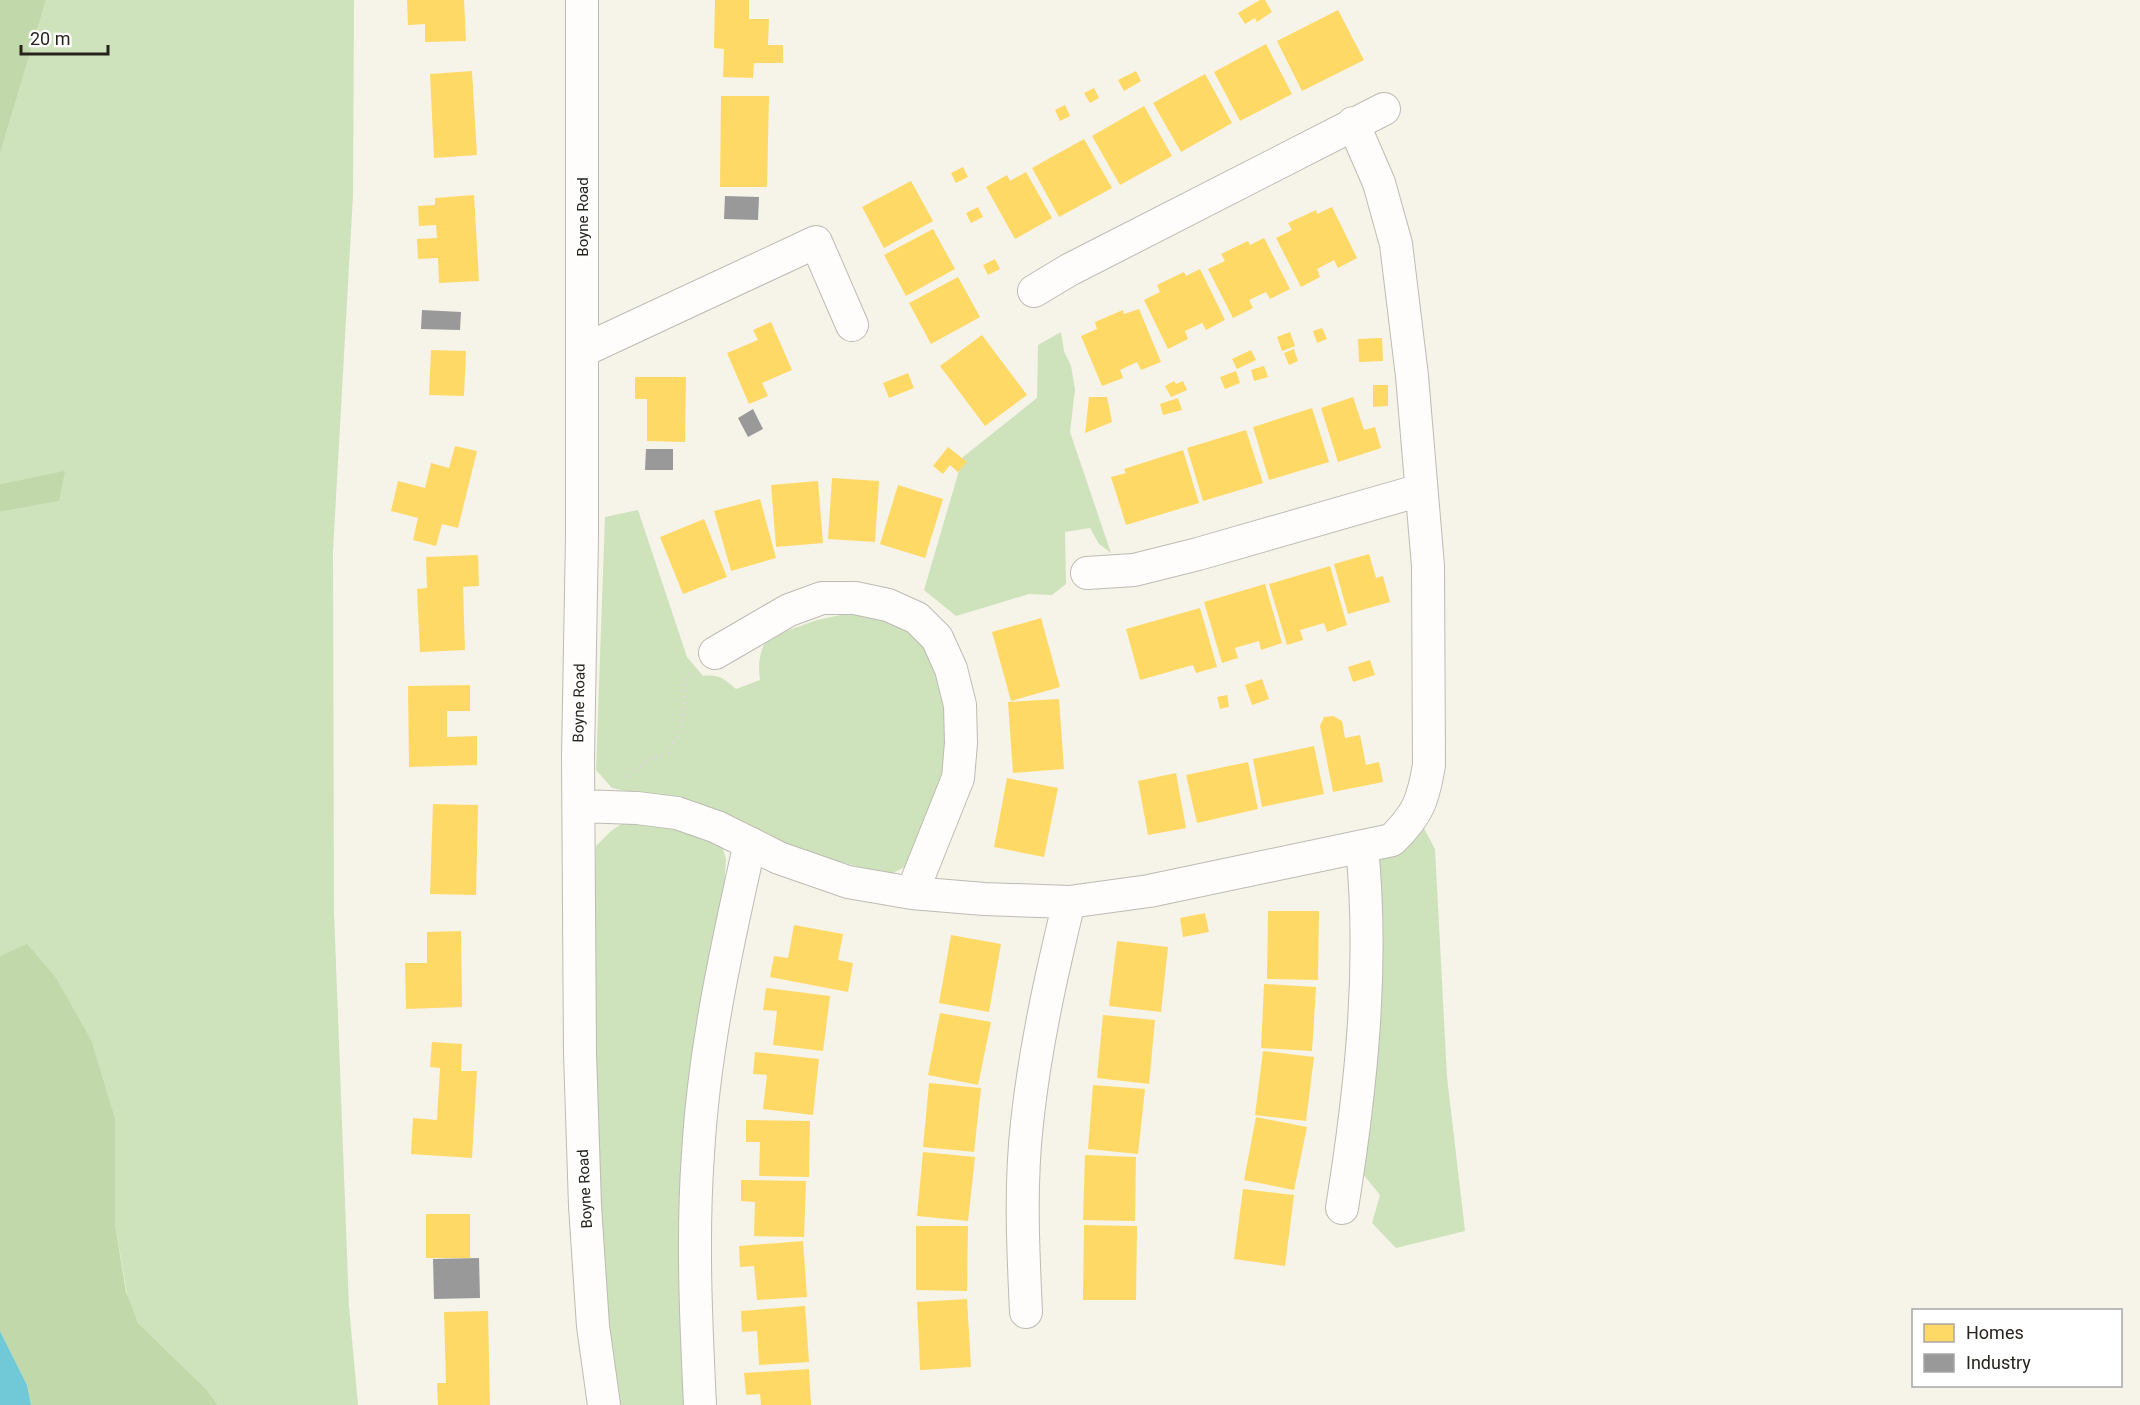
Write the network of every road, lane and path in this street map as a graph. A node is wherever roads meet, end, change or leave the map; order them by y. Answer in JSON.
{"nodes":[{"id":1,"x":582,"y":0,"type":"edge"},
{"id":2,"x":1384,"y":109,"type":"dead end"},
{"id":3,"x":1353,"y":123,"type":"junction"},
{"id":4,"x":1034,"y":291,"type":"dead end"},
{"id":5,"x":852,"y":325,"type":"dead end"},
{"id":6,"x":582,"y":351,"type":"junction"},
{"id":7,"x":1421,"y":490,"type":"junction"},
{"id":8,"x":1088,"y":573,"type":"dead end"},
{"id":9,"x":716,"y":653,"type":"joint"},
{"id":10,"x":592,"y":806,"type":"junction"},
{"id":11,"x":750,"y":843,"type":"junction"},
{"id":12,"x":1362,"y":847,"type":"junction"},
{"id":13,"x":912,"y":893,"type":"junction"},
{"id":14,"x":1070,"y":902,"type":"junction"},
{"id":15,"x":1342,"y":1208,"type":"dead end"},
{"id":16,"x":1026,"y":1312,"type":"dead end"},
{"id":17,"x":604,"y":1405,"type":"edge"},
{"id":18,"x":700,"y":1405,"type":"edge"}],
"edges":[{"from":1,"to":6,"type":"street","name":"Boyne Road"},
{"from":2,"to":3,"type":"street"},
{"from":3,"to":4,"type":"street"},
{"from":3,"to":7,"type":"street"},
{"from":5,"to":6,"type":"street"},
{"from":6,"to":10,"type":"street","name":"Boyne Road"},
{"from":7,"to":8,"type":"street"},
{"from":7,"to":12,"type":"street"},
{"from":9,"to":10,"type":"path"},
{"from":9,"to":13,"type":"street"},
{"from":10,"to":11,"type":"street"},
{"from":10,"to":17,"type":"street","name":"Boyne Road"},
{"from":11,"to":13,"type":"street"},
{"from":11,"to":18,"type":"street"},
{"from":12,"to":14,"type":"street"},
{"from":12,"to":15,"type":"street"},
{"from":13,"to":14,"type":"street"},
{"from":14,"to":16,"type":"street"}]}
